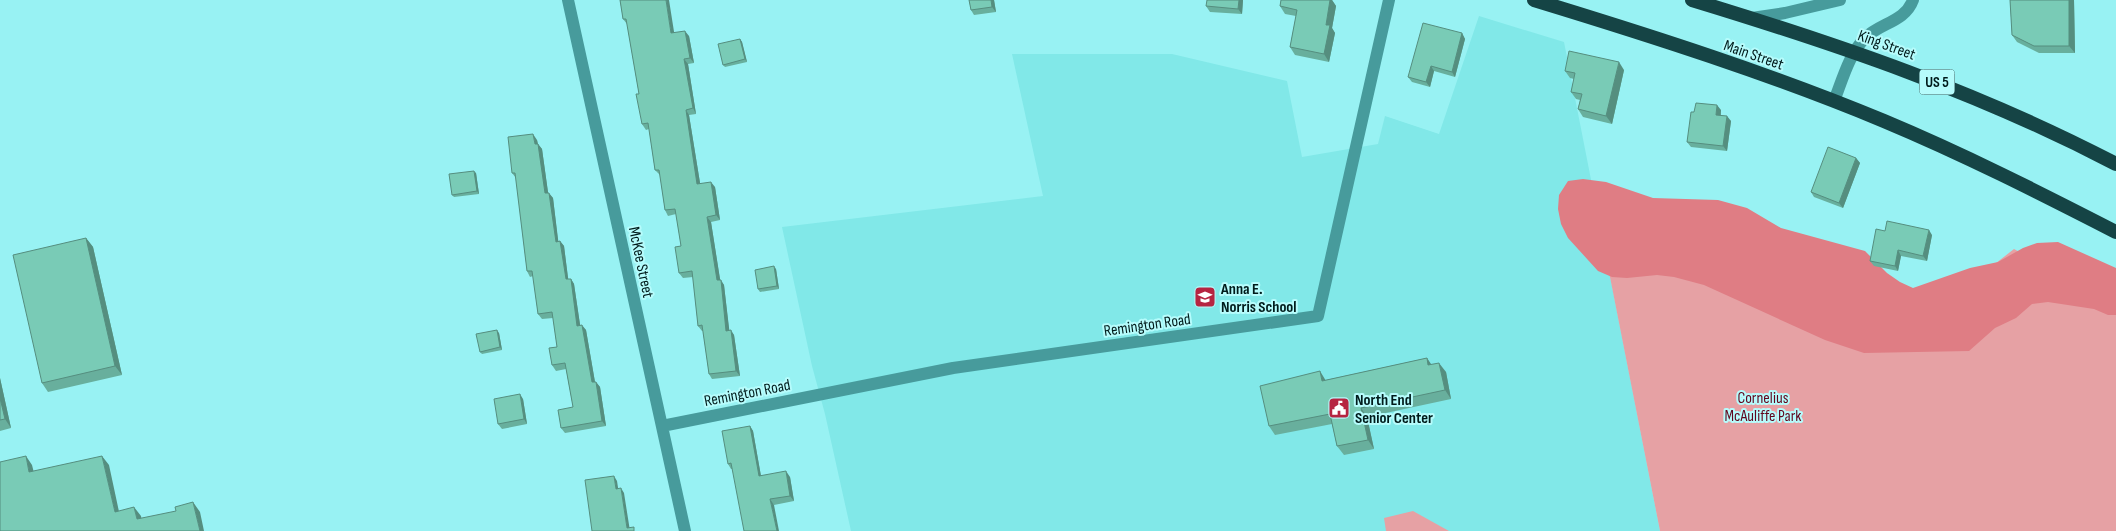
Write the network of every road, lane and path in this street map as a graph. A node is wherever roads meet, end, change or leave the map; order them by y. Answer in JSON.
{"nodes":[{"id":1,"x":568,"y":0,"type":"edge"},
{"id":2,"x":1389,"y":0,"type":"edge"},
{"id":3,"x":1534,"y":0,"type":"edge"},
{"id":4,"x":1692,"y":0,"type":"edge"},
{"id":5,"x":1840,"y":0,"type":"edge"},
{"id":6,"x":1913,"y":0,"type":"edge"},
{"id":7,"x":1752,"y":18,"type":"junction"},
{"id":8,"x":1855,"y":52,"type":"junction"},
{"id":9,"x":1834,"y":102,"type":"junction"},
{"id":10,"x":2116,"y":164,"type":"edge"},
{"id":11,"x":2116,"y":232,"type":"edge"},
{"id":12,"x":662,"y":426,"type":"junction"},
{"id":13,"x":685,"y":531,"type":"edge"}],
"edges":[{"from":1,"to":12,"type":"street","name":"McKee Street"},
{"from":2,"to":12,"type":"street","name":"Remington Road"},
{"from":3,"to":9,"type":"highway","name":"Main Street"},
{"from":4,"to":7,"type":"highway","name":"Main Street","number":"US 5"},
{"from":5,"to":7,"type":"street","name":"Main Street"},
{"from":6,"to":8,"type":"street"},
{"from":7,"to":8,"type":"highway","name":"King Street","number":"US 5"},
{"from":8,"to":9,"type":"street"},
{"from":8,"to":10,"type":"highway","name":"King Street","number":"US 5"},
{"from":9,"to":11,"type":"highway"},
{"from":12,"to":13,"type":"street","name":"McKee Street"}]}
